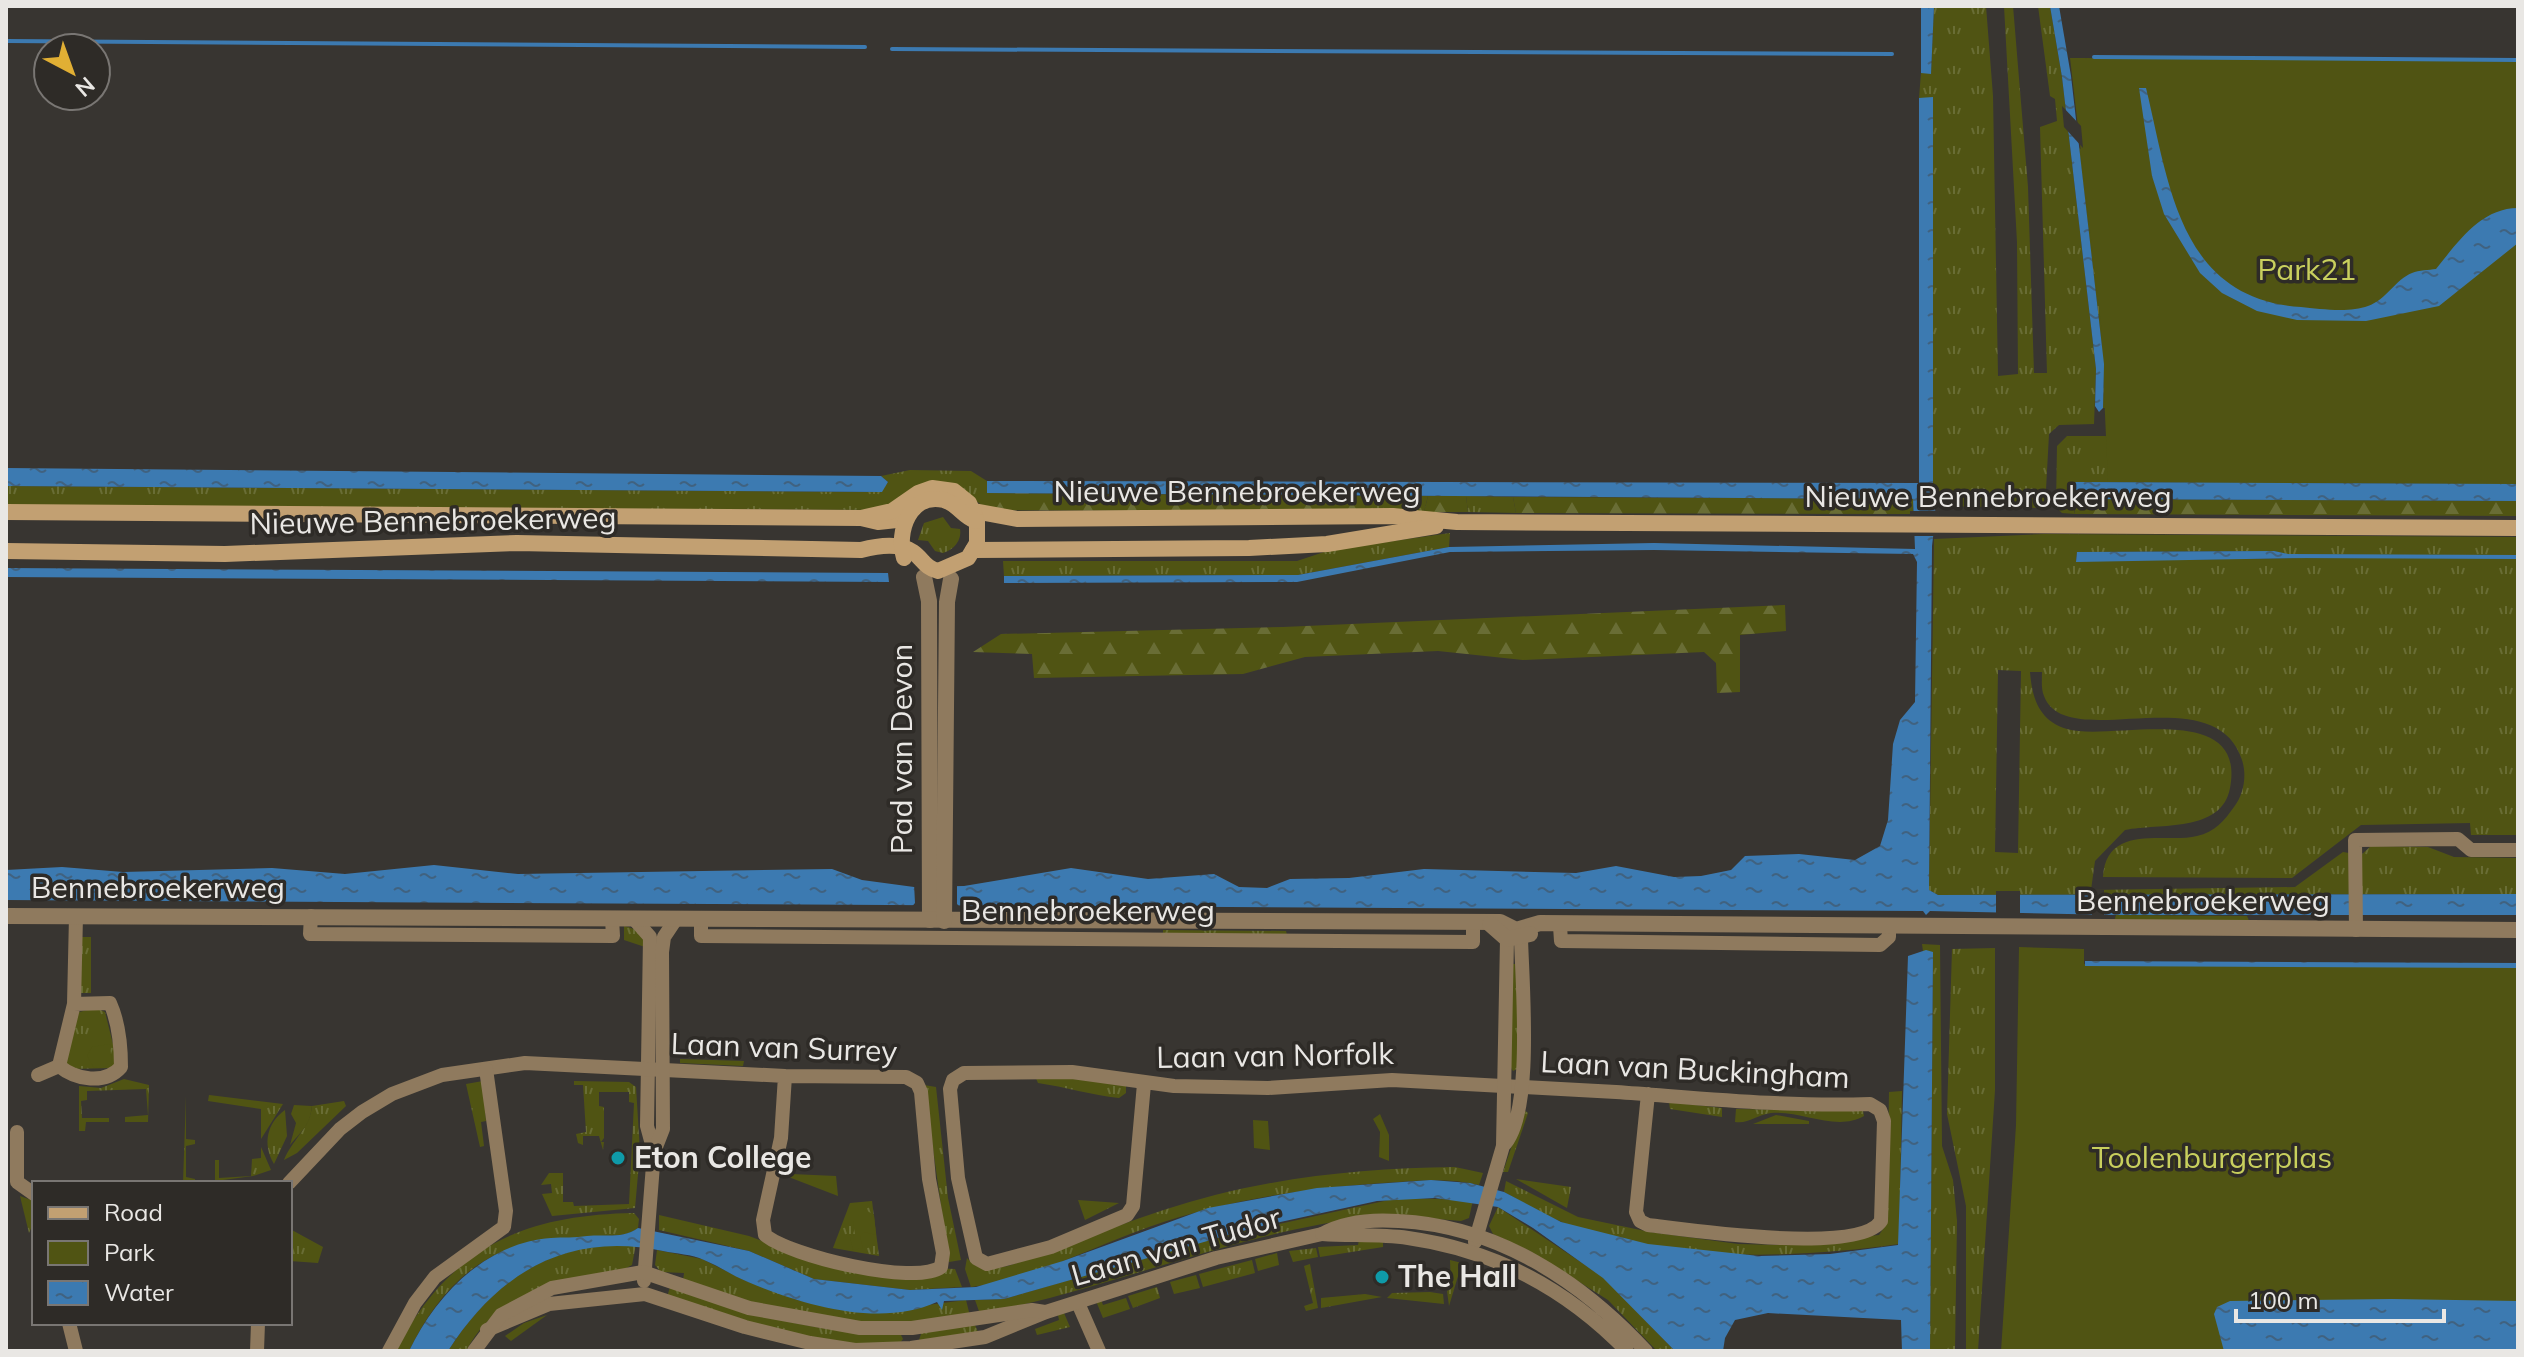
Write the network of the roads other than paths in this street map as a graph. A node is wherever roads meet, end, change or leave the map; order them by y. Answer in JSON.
{"nodes":[{"id":1,"x":6,"y":512,"type":"edge"},
{"id":2,"x":903,"y":512,"type":"junction"},
{"id":3,"x":975,"y":516,"type":"junction"},
{"id":4,"x":1457,"y":522,"type":"junction"},
{"id":5,"x":2518,"y":528,"type":"edge"},
{"id":6,"x":6,"y":551,"type":"edge"},
{"id":7,"x":903,"y":552,"type":"junction"},
{"id":8,"x":976,"y":556,"type":"junction"},
{"id":9,"x":953,"y":573,"type":"junction"},
{"id":10,"x":924,"y":577,"type":"junction"},
{"id":11,"x":2518,"y":850,"type":"edge"},
{"id":12,"x":938,"y":876,"type":"junction"},
{"id":13,"x":6,"y":916,"type":"edge"},
{"id":14,"x":76,"y":916,"type":"junction"},
{"id":15,"x":311,"y":916,"type":"junction"},
{"id":16,"x":937,"y":916,"type":"junction"},
{"id":17,"x":612,"y":919,"type":"junction"},
{"id":18,"x":676,"y":919,"type":"junction"},
{"id":19,"x":701,"y":919,"type":"junction"},
{"id":20,"x":635,"y":920,"type":"junction"},
{"id":21,"x":1482,"y":924,"type":"junction"},
{"id":22,"x":2356,"y":925,"type":"junction"},
{"id":23,"x":2518,"y":930,"type":"edge"},
{"id":24,"x":1515,"y":935,"type":"junction"},
{"id":25,"x":74,"y":1004,"type":"junction"},
{"id":26,"x":59,"y":1066,"type":"junction"},
{"id":27,"x":486,"y":1069,"type":"junction"},
{"id":28,"x":655,"y":1070,"type":"junction"},
{"id":29,"x":38,"y":1075,"type":"dead end"},
{"id":30,"x":785,"y":1076,"type":"junction"},
{"id":31,"x":1144,"y":1084,"type":"junction"},
{"id":32,"x":1506,"y":1087,"type":"junction"},
{"id":33,"x":1521,"y":1088,"type":"junction"},
{"id":34,"x":1648,"y":1094,"type":"junction"},
{"id":35,"x":17,"y":1132,"type":"dead end"},
{"id":36,"x":1503,"y":1146,"type":"junction"},
{"id":37,"x":291,"y":1181,"type":"edge"},
{"id":38,"x":32,"y":1193,"type":"edge"},
{"id":39,"x":1322,"y":1234,"type":"junction"},
{"id":40,"x":1478,"y":1234,"type":"junction"},
{"id":41,"x":1472,"y":1251,"type":"junction"},
{"id":42,"x":644,"y":1265,"type":"junction"},
{"id":43,"x":645,"y":1294,"type":"junction"},
{"id":44,"x":1078,"y":1303,"type":"junction"},
{"id":45,"x":1046,"y":1312,"type":"junction"},
{"id":46,"x":70,"y":1325,"type":"edge"},
{"id":47,"x":258,"y":1325,"type":"edge"},
{"id":48,"x":912,"y":1328,"type":"junction"},
{"id":49,"x":487,"y":1330,"type":"junction"},
{"id":50,"x":912,"y":1349,"type":"edge"},
{"id":51,"x":76,"y":1351,"type":"edge"},
{"id":52,"x":257,"y":1351,"type":"edge"},
{"id":53,"x":389,"y":1351,"type":"edge"},
{"id":54,"x":474,"y":1351,"type":"edge"},
{"id":55,"x":1099,"y":1351,"type":"edge"},
{"id":56,"x":1627,"y":1351,"type":"edge"},
{"id":57,"x":1646,"y":1351,"type":"edge"}],
"edges":[{"from":1,"to":2,"type":"main road","name":"Nieuwe Bennebroekerweg"},
{"from":2,"to":3,"type":"main road"},
{"from":2,"to":7,"type":"main road"},
{"from":3,"to":4,"type":"main road","name":"Nieuwe Bennebroekerweg"},
{"from":3,"to":8,"type":"main road"},
{"from":4,"to":5,"type":"main road","name":"Nieuwe Bennebroekerweg"},
{"from":4,"to":8,"type":"main road","name":"Nieuwe Bennebroekerweg"},
{"from":6,"to":7,"type":"main road","name":"Nieuwe Bennebroekerweg"},
{"from":7,"to":9,"type":"main road"},
{"from":7,"to":10,"type":"main road"},
{"from":8,"to":9,"type":"main road"},
{"from":9,"to":10,"type":"main road"},
{"from":9,"to":12,"type":"street","name":"Pad van Devon"},
{"from":10,"to":12,"type":"street","name":"Pad van Devon"},
{"from":11,"to":22,"type":"street"},
{"from":12,"to":16,"type":"street","name":"Pad van Devon"},
{"from":13,"to":14,"type":"street","name":"Bennebroekerweg"},
{"from":14,"to":15,"type":"street","name":"Bennebroekerweg"},
{"from":14,"to":25,"type":"street"},
{"from":15,"to":17,"type":"street","name":"Bennebroekerweg"},
{"from":15,"to":17,"type":"street","name":"Bennebroekerweg"},
{"from":16,"to":19,"type":"street","name":"Bennebroekerweg"},
{"from":16,"to":21,"type":"street","name":"Bennebroekerweg"},
{"from":17,"to":20,"type":"street","name":"Bennebroekerweg"},
{"from":18,"to":19,"type":"street","name":"Bennebroekerweg"},
{"from":18,"to":20,"type":"street","name":"Bennebroekerweg"},
{"from":18,"to":28,"type":"street"},
{"from":19,"to":21,"type":"street","name":"Bennebroekerweg"},
{"from":20,"to":28,"type":"street"},
{"from":21,"to":24,"type":"street"},
{"from":22,"to":23,"type":"street","name":"Bennebroekerweg"},
{"from":22,"to":24,"type":"street","name":"Bennebroekerweg"},
{"from":24,"to":32,"type":"street"},
{"from":24,"to":33,"type":"street"},
{"from":25,"to":26,"type":"street"},
{"from":25,"to":26,"type":"street"},
{"from":26,"to":29,"type":"street"},
{"from":27,"to":28,"type":"street","name":"Laan van Surrey"},
{"from":27,"to":37,"type":"street","name":"Laan van Surrey"},
{"from":27,"to":53,"type":"street"},
{"from":28,"to":30,"type":"street","name":"Laan van Surrey"},
{"from":28,"to":42,"type":"street"},
{"from":30,"to":30,"type":"street","name":"Laan van Surrey"},
{"from":31,"to":31,"type":"street","name":"Laan van Norfolk"},
{"from":31,"to":32,"type":"street","name":"Laan van Norfolk"},
{"from":32,"to":33,"type":"street","name":"Laan van Buckingham"},
{"from":32,"to":36,"type":"street"},
{"from":33,"to":34,"type":"street","name":"Laan van Buckingham"},
{"from":33,"to":36,"type":"street"},
{"from":34,"to":34,"type":"street","name":"Laan van Buckingham"},
{"from":35,"to":38,"type":"street"},
{"from":36,"to":40,"type":"street"},
{"from":39,"to":40,"type":"street","name":"Laan van Tudor"},
{"from":39,"to":41,"type":"street","name":"Laan van Tudor"},
{"from":39,"to":44,"type":"street","name":"Laan van Tudor"},
{"from":40,"to":41,"type":"street"},
{"from":40,"to":57,"type":"street","name":"Laan van Tudor"},
{"from":41,"to":56,"type":"street","name":"Laan van Tudor"},
{"from":42,"to":43,"type":"street"},
{"from":42,"to":48,"type":"street","name":"Laan van Tudor"},
{"from":42,"to":49,"type":"street","name":"Laan van Tudor"},
{"from":43,"to":49,"type":"street","name":"Laan van Tudor"},
{"from":43,"to":50,"type":"street","name":"Laan van Tudor"},
{"from":44,"to":45,"type":"street","name":"Laan van Tudor"},
{"from":44,"to":55,"type":"street"},
{"from":45,"to":48,"type":"street","name":"Laan van Tudor"},
{"from":45,"to":50,"type":"street","name":"Laan van Tudor"},
{"from":46,"to":51,"type":"street"},
{"from":47,"to":52,"type":"street"},
{"from":48,"to":50,"type":"street"},
{"from":49,"to":54,"type":"street","name":"Laan van Tudor"}]}
